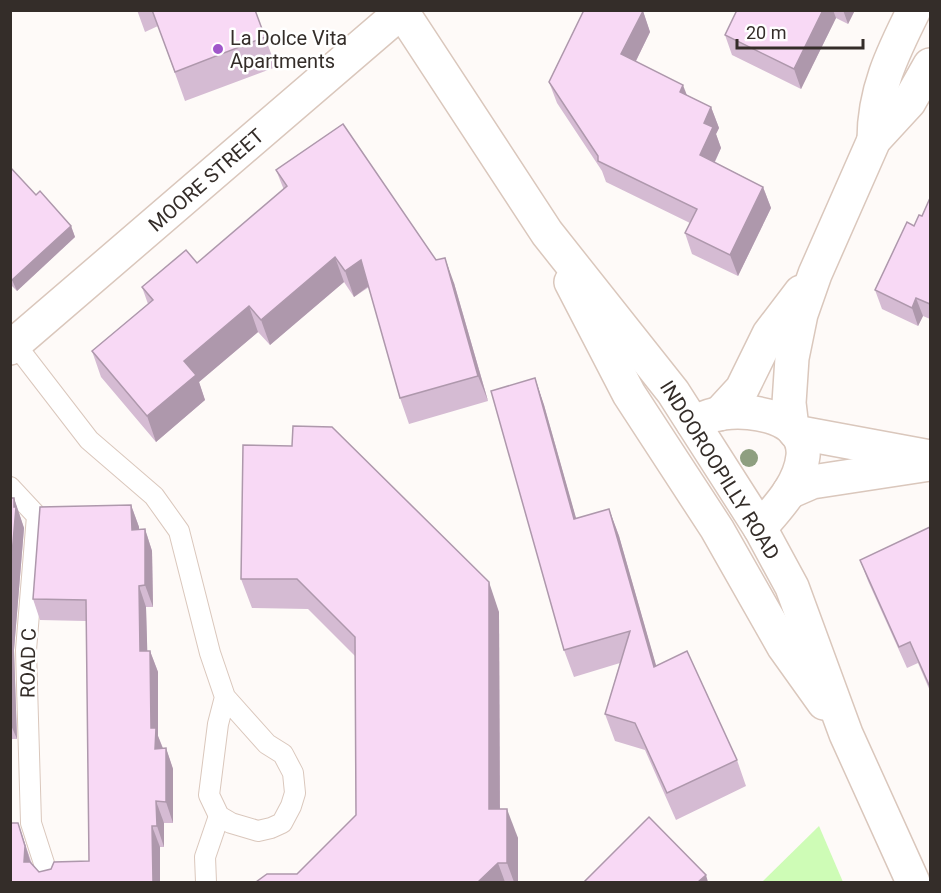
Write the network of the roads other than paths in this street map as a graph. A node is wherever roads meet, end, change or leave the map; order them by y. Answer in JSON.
{"nodes":[{"id":1,"x":914,"y":10,"type":"edge"},
{"id":2,"x":401,"y":11,"type":"edge"},
{"id":3,"x":930,"y":65,"type":"edge"},
{"id":4,"x":874,"y":140,"type":"junction"},
{"id":5,"x":547,"y":233,"type":"junction"},
{"id":6,"x":815,"y":274,"type":"junction"},
{"id":7,"x":13,"y":346,"type":"edge"},
{"id":8,"x":706,"y":418,"type":"junction"},
{"id":9,"x":793,"y":430,"type":"junction"},
{"id":10,"x":930,"y":457,"type":"edge"},
{"id":11,"x":930,"y":464,"type":"edge"},
{"id":12,"x":10,"y":487,"type":"edge"},
{"id":13,"x":789,"y":492,"type":"junction"},
{"id":14,"x":697,"y":498,"type":"junction"},
{"id":15,"x":760,"y":528,"type":"junction"},
{"id":16,"x":225,"y":697,"type":"junction"},
{"id":17,"x":846,"y":734,"type":"junction"},
{"id":18,"x":219,"y":816,"type":"junction"},
{"id":19,"x":50,"y":882,"type":"edge"},
{"id":20,"x":206,"y":882,"type":"edge"},
{"id":21,"x":913,"y":882,"type":"edge"}],
"edges":[{"from":1,"to":4,"type":"street"},
{"from":2,"to":5,"type":"street","name":"INDOOROOPILLY ROAD"},
{"from":2,"to":7,"type":"street","name":"MOORE STREET"},
{"from":3,"to":4,"type":"street"},
{"from":4,"to":6,"type":"street"},
{"from":5,"to":8,"type":"street","name":"INDOOROOPILLY ROAD"},
{"from":5,"to":14,"type":"street","name":"INDOOROOPILLY ROAD"},
{"from":6,"to":8,"type":"street"},
{"from":6,"to":9,"type":"street"},
{"from":7,"to":16,"type":"lane"},
{"from":8,"to":9,"type":"street"},
{"from":8,"to":14,"type":"street"},
{"from":8,"to":15,"type":"street","name":"INDOOROOPILLY ROAD"},
{"from":9,"to":10,"type":"street"},
{"from":9,"to":13,"type":"street"},
{"from":11,"to":13,"type":"street"},
{"from":12,"to":19,"type":"lane","name":"ROAD C"},
{"from":13,"to":15,"type":"street"},
{"from":14,"to":15,"type":"street"},
{"from":14,"to":17,"type":"street","name":"INDOOROOPILLY ROAD"},
{"from":15,"to":17,"type":"street","name":"INDOOROOPILLY ROAD"},
{"from":16,"to":18,"type":"lane"},
{"from":16,"to":18,"type":"lane"},
{"from":17,"to":21,"type":"street","name":"INDOOROOPILLY ROAD"},
{"from":18,"to":20,"type":"lane"}]}
